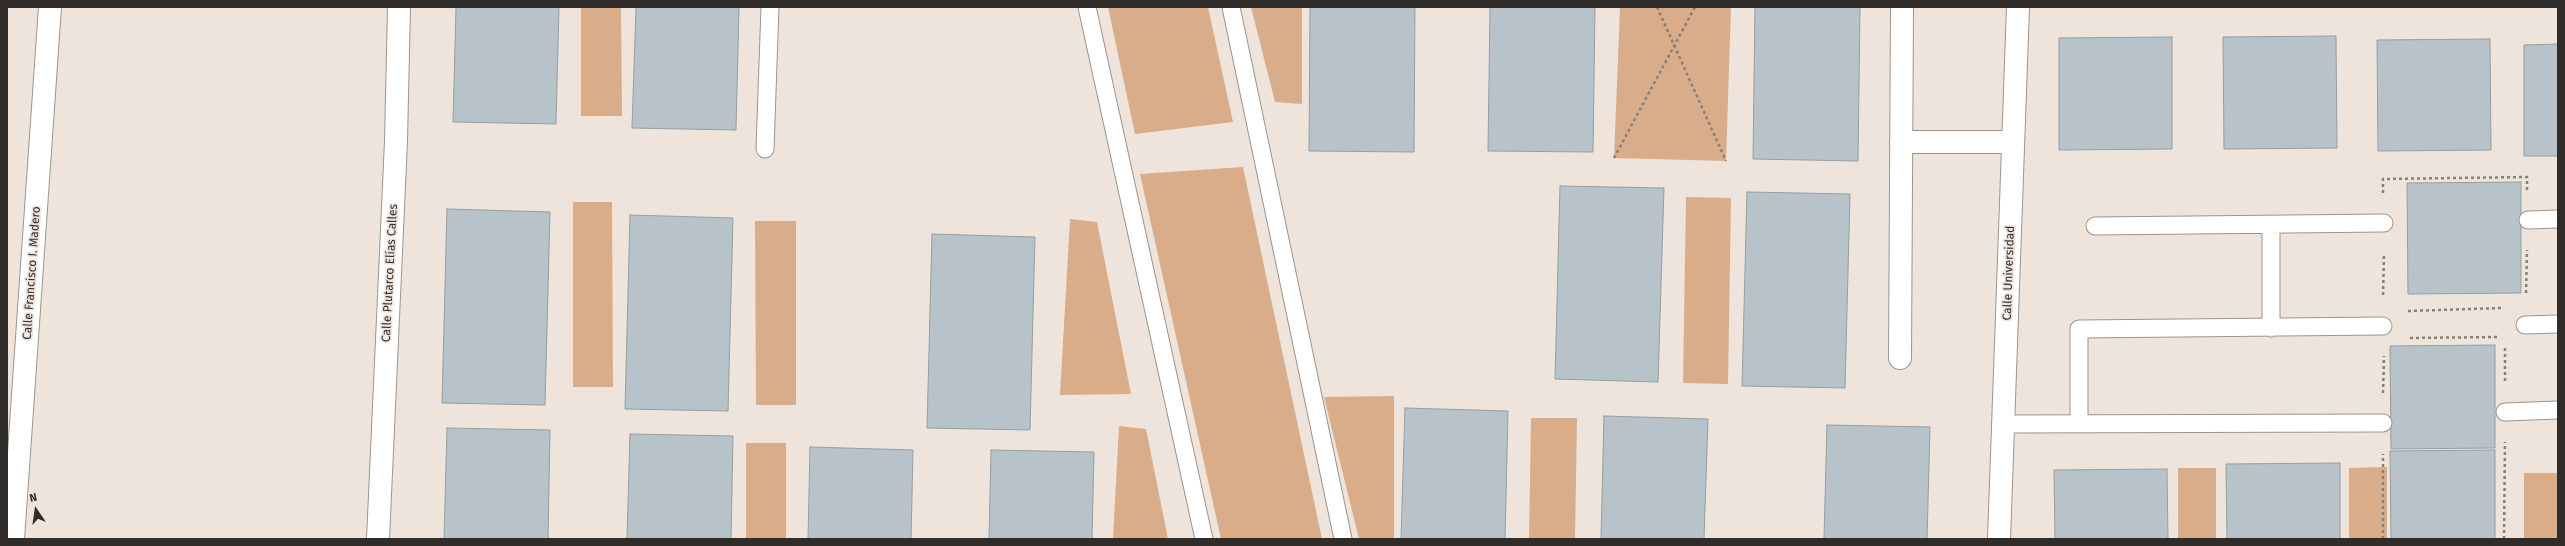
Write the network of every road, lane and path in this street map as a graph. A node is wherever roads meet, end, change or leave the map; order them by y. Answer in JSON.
{"nodes":[{"id":1,"x":50,"y":7,"type":"edge"},
{"id":2,"x":399,"y":7,"type":"edge"},
{"id":3,"x":770,"y":7,"type":"edge"},
{"id":4,"x":1087,"y":7,"type":"edge"},
{"id":5,"x":1231,"y":7,"type":"edge"},
{"id":6,"x":1658,"y":7,"type":"edge"},
{"id":7,"x":1695,"y":7,"type":"edge"},
{"id":8,"x":1902,"y":7,"type":"edge"},
{"id":9,"x":2018,"y":7,"type":"edge"},
{"id":10,"x":1675,"y":47,"type":"junction"},
{"id":11,"x":1901,"y":142,"type":"junction"},
{"id":12,"x":2013,"y":142,"type":"junction"},
{"id":13,"x":765,"y":149,"type":"dead end"},
{"id":14,"x":1614,"y":158,"type":"dead end"},
{"id":15,"x":1726,"y":161,"type":"dead end"},
{"id":16,"x":2558,"y":219,"type":"edge"},
{"id":17,"x":2528,"y":220,"type":"junction"},
{"id":18,"x":2384,"y":223,"type":"junction"},
{"id":19,"x":2271,"y":225,"type":"junction"},
{"id":20,"x":2095,"y":226,"type":"dead end"},
{"id":21,"x":2526,"y":307,"type":"junction"},
{"id":22,"x":2558,"y":324,"type":"edge"},
{"id":23,"x":2384,"y":325,"type":"junction"},
{"id":24,"x":2525,"y":325,"type":"junction"},
{"id":25,"x":2271,"y":328,"type":"junction"},
{"id":26,"x":2505,"y":337,"type":"junction"},
{"id":27,"x":1900,"y":358,"type":"dead end"},
{"id":28,"x":2558,"y":410,"type":"edge"},
{"id":29,"x":2505,"y":412,"type":"junction"},
{"id":30,"x":2383,"y":423,"type":"junction"},
{"id":31,"x":2003,"y":424,"type":"junction"},
{"id":32,"x":2079,"y":424,"type":"junction"},
{"id":33,"x":13,"y":539,"type":"edge"},
{"id":34,"x":378,"y":539,"type":"edge"},
{"id":35,"x":1204,"y":539,"type":"edge"},
{"id":36,"x":1343,"y":539,"type":"edge"},
{"id":37,"x":1999,"y":539,"type":"edge"},
{"id":38,"x":2383,"y":539,"type":"edge"},
{"id":39,"x":2504,"y":539,"type":"edge"}],
"edges":[{"from":1,"to":33,"type":"street","name":"Calle Francisco I. Madero"},
{"from":2,"to":34,"type":"street","name":"Calle Plutarco Elías Calles"},
{"from":3,"to":13,"type":"lane"},
{"from":4,"to":35,"type":"lane"},
{"from":5,"to":36,"type":"lane"},
{"from":6,"to":10,"type":"path"},
{"from":7,"to":10,"type":"path"},
{"from":8,"to":11,"type":"street"},
{"from":9,"to":12,"type":"street","name":"Calle Universidad"},
{"from":10,"to":14,"type":"path"},
{"from":10,"to":15,"type":"path"},
{"from":11,"to":12,"type":"street"},
{"from":11,"to":27,"type":"street"},
{"from":12,"to":31,"type":"street","name":"Calle Universidad"},
{"from":16,"to":17,"type":"lane"},
{"from":17,"to":18,"type":"path"},
{"from":17,"to":21,"type":"path"},
{"from":18,"to":19,"type":"lane"},
{"from":18,"to":23,"type":"path"},
{"from":19,"to":20,"type":"lane"},
{"from":19,"to":25,"type":"lane"},
{"from":21,"to":23,"type":"path"},
{"from":21,"to":24,"type":"path"},
{"from":22,"to":24,"type":"lane"},
{"from":23,"to":25,"type":"lane"},
{"from":23,"to":26,"type":"path"},
{"from":23,"to":30,"type":"path"},
{"from":24,"to":26,"type":"path"},
{"from":25,"to":32,"type":"lane"},
{"from":26,"to":29,"type":"path"},
{"from":28,"to":29,"type":"lane"},
{"from":29,"to":39,"type":"path"},
{"from":30,"to":32,"type":"lane"},
{"from":30,"to":38,"type":"path"},
{"from":31,"to":32,"type":"lane"},
{"from":31,"to":37,"type":"street","name":"Calle Universidad"}]}
